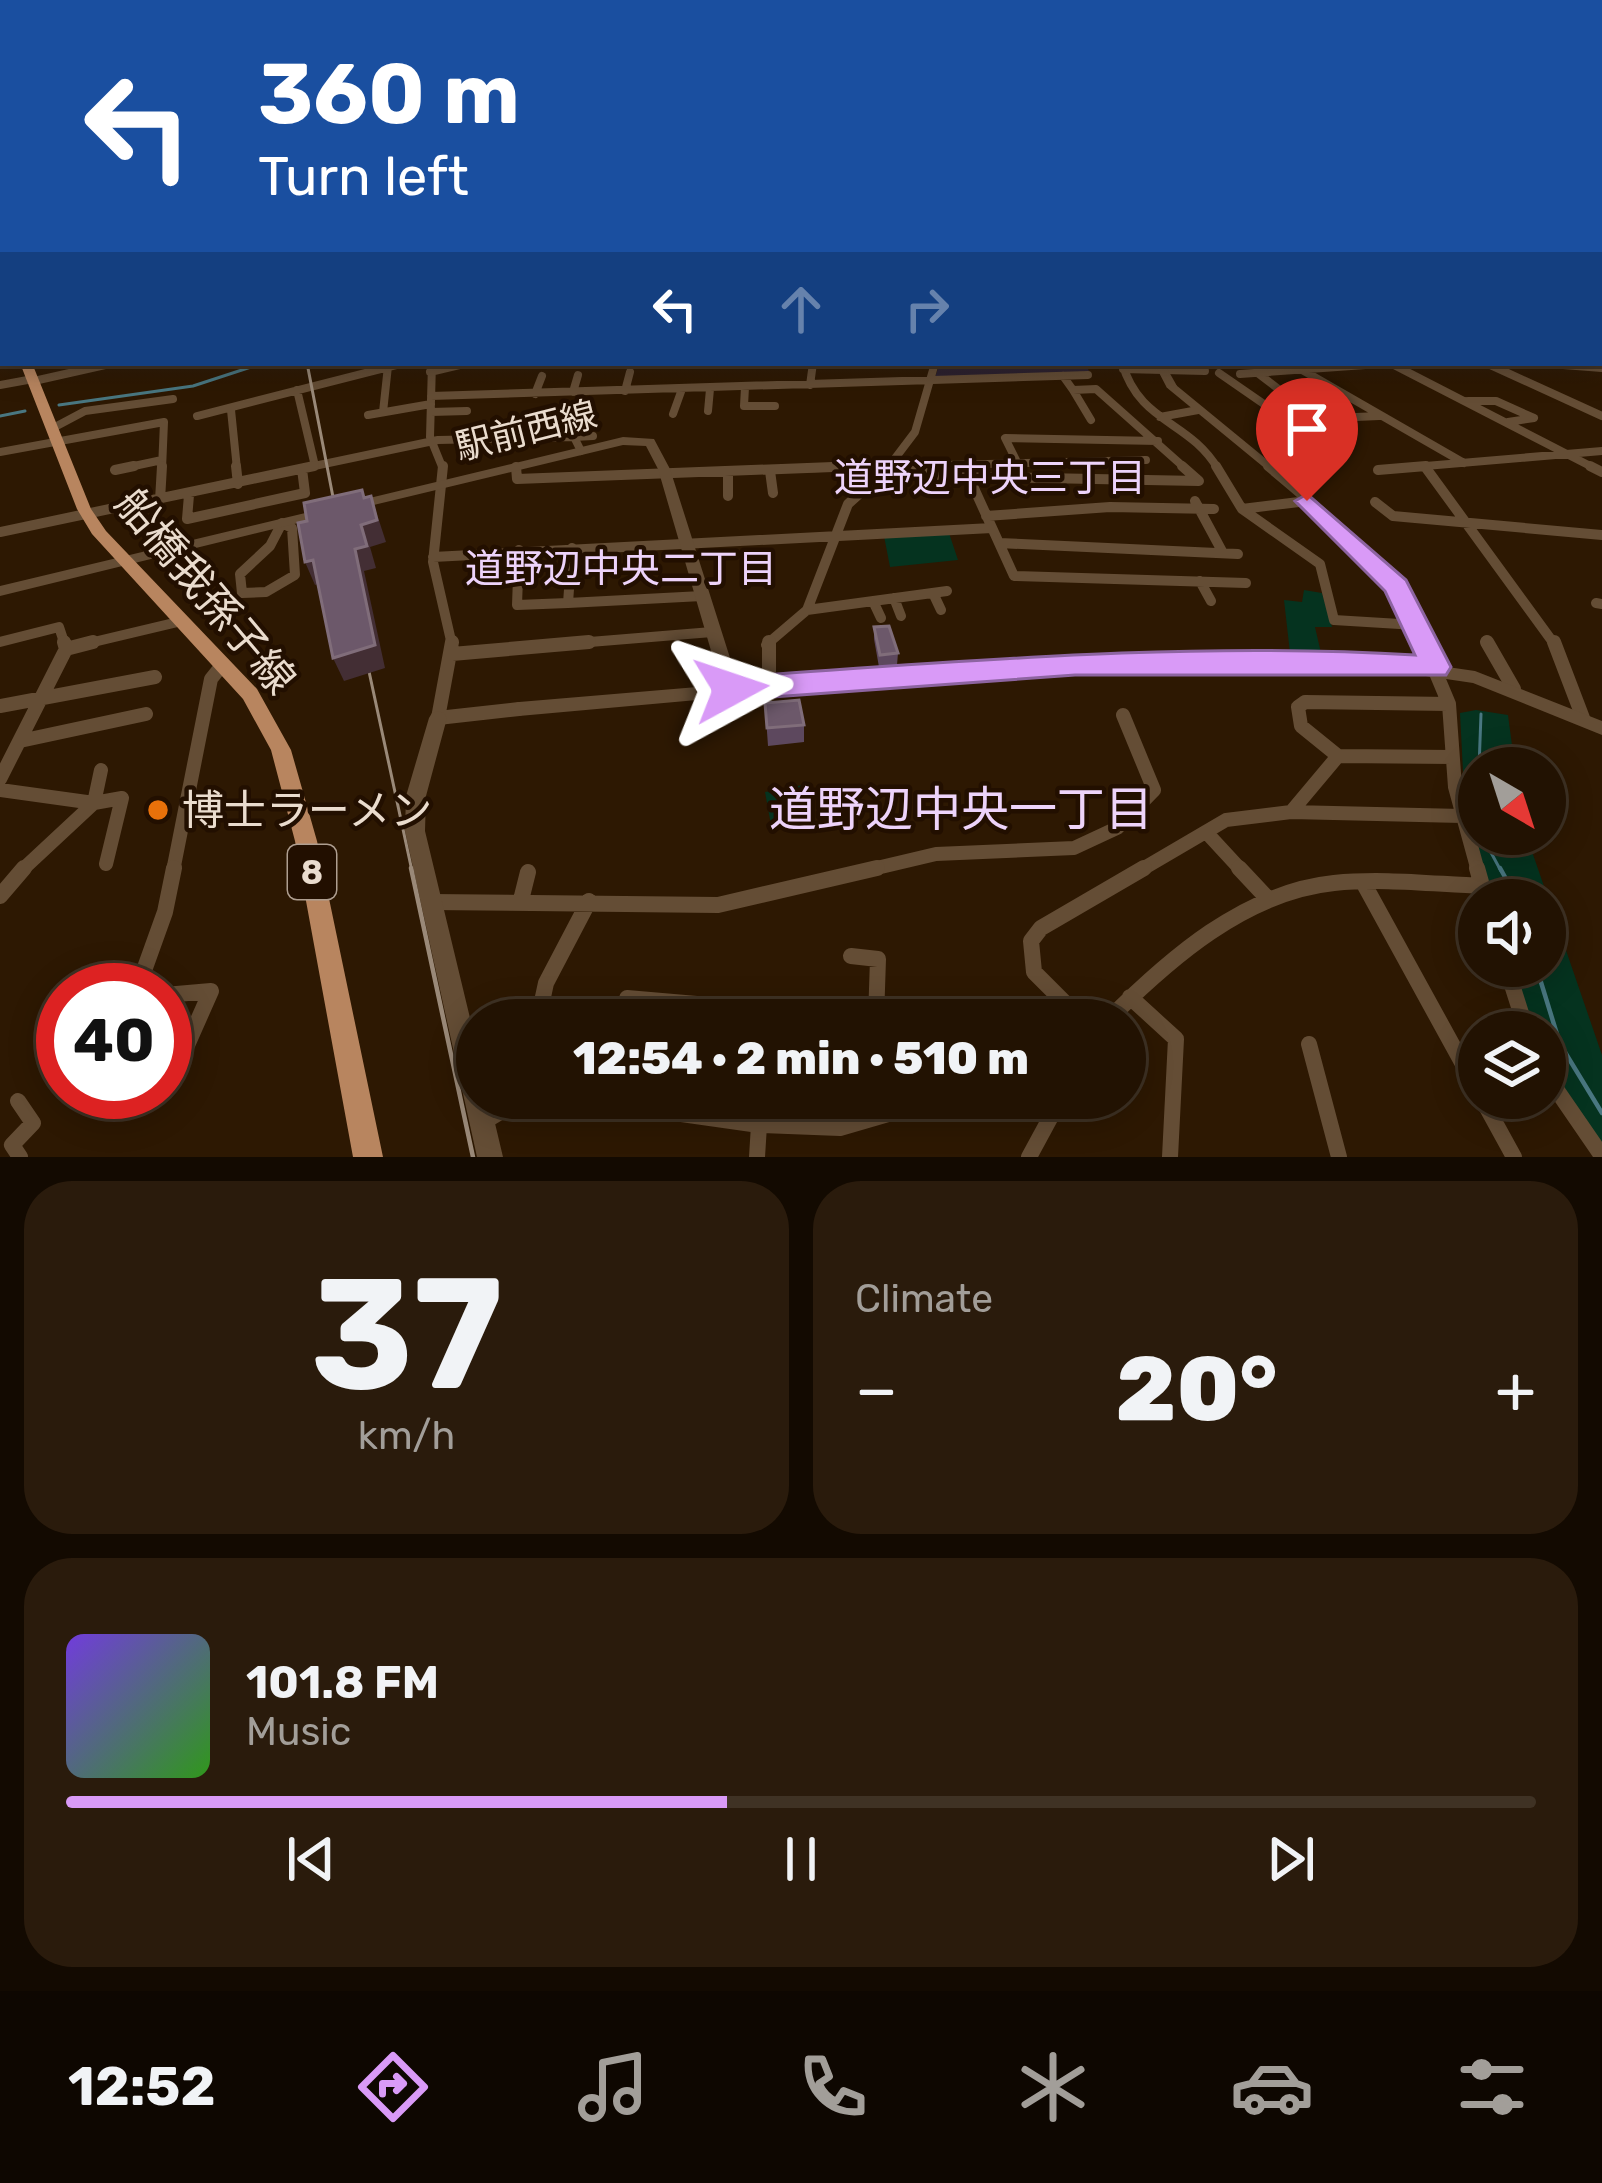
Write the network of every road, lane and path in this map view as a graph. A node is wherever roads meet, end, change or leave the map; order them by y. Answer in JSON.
{"nodes":[{"id":1,"x":27,"y":366,"type":"edge"},
{"id":2,"x":100,"y":366,"type":"edge"},
{"id":3,"x":388,"y":366,"type":"edge"},
{"id":4,"x":813,"y":366,"type":"edge"},
{"id":5,"x":934,"y":366,"type":"edge"},
{"id":6,"x":1122,"y":366,"type":"edge"},
{"id":7,"x":1160,"y":366,"type":"edge"},
{"id":8,"x":1235,"y":366,"type":"edge"},
{"id":9,"x":1295,"y":366,"type":"edge"},
{"id":10,"x":1363,"y":366,"type":"edge"},
{"id":11,"x":1397,"y":366,"type":"edge"},
{"id":12,"x":1493,"y":366,"type":"edge"},
{"id":13,"x":431,"y":368,"type":"edge"},
{"id":14,"x":1204,"y":371,"type":"dead end"},
{"id":15,"x":631,"y":372,"type":"dead end"},
{"id":16,"x":1306,"y":372,"type":"junction"},
{"id":17,"x":1219,"y":373,"type":"dead end"},
{"id":18,"x":1249,"y":374,"type":"junction"},
{"id":19,"x":578,"y":375,"type":"dead end"},
{"id":20,"x":1088,"y":375,"type":"dead end"},
{"id":21,"x":542,"y":376,"type":"dead end"},
{"id":22,"x":1063,"y":376,"type":"junction"},
{"id":23,"x":34,"y":380,"type":"junction"},
{"id":24,"x":930,"y":380,"type":"junction"},
{"id":25,"x":0,"y":386,"type":"edge"},
{"id":26,"x":810,"y":386,"type":"junction"},
{"id":27,"x":1171,"y":386,"type":"joint"},
{"id":28,"x":745,"y":388,"type":"junction"},
{"id":29,"x":682,"y":389,"type":"junction"},
{"id":30,"x":710,"y":389,"type":"junction"},
{"id":31,"x":297,"y":390,"type":"junction"},
{"id":32,"x":1072,"y":390,"type":"junction"},
{"id":33,"x":611,"y":391,"type":"junction"},
{"id":34,"x":625,"y":391,"type":"junction"},
{"id":35,"x":573,"y":392,"type":"junction"},
{"id":36,"x":535,"y":394,"type":"junction"},
{"id":37,"x":1131,"y":394,"type":"junction"},
{"id":38,"x":173,"y":399,"type":"dead end"},
{"id":39,"x":1464,"y":401,"type":"junction"},
{"id":40,"x":606,"y":403,"type":"dead end"},
{"id":41,"x":1113,"y":403,"type":"junction"},
{"id":42,"x":431,"y":404,"type":"junction"},
{"id":43,"x":775,"y":406,"type":"dead end"},
{"id":44,"x":231,"y":410,"type":"junction"},
{"id":45,"x":1198,"y":410,"type":"junction"},
{"id":46,"x":467,"y":411,"type":"dead end"},
{"id":47,"x":708,"y":411,"type":"dead end"},
{"id":48,"x":1598,"y":411,"type":"edge"},
{"id":49,"x":383,"y":412,"type":"junction"},
{"id":50,"x":674,"y":414,"type":"dead end"},
{"id":51,"x":368,"y":415,"type":"dead end"},
{"id":52,"x":197,"y":416,"type":"dead end"},
{"id":53,"x":1382,"y":416,"type":"junction"},
{"id":54,"x":1160,"y":417,"type":"junction"},
{"id":55,"x":1316,"y":418,"type":"junction"},
{"id":56,"x":1091,"y":420,"type":"dead end"},
{"id":57,"x":1287,"y":420,"type":"junction"},
{"id":58,"x":1505,"y":422,"type":"junction"},
{"id":59,"x":55,"y":433,"type":"junction"},
{"id":60,"x":592,"y":436,"type":"dead end"},
{"id":61,"x":434,"y":441,"type":"junction"},
{"id":62,"x":1158,"y":441,"type":"junction"},
{"id":63,"x":1313,"y":443,"type":"dead end"},
{"id":64,"x":577,"y":444,"type":"junction"},
{"id":65,"x":1602,"y":451,"type":"edge"},
{"id":66,"x":0,"y":452,"type":"edge"},
{"id":67,"x":1569,"y":455,"type":"junction"},
{"id":68,"x":162,"y":460,"type":"junction"},
{"id":69,"x":1016,"y":460,"type":"junction"},
{"id":70,"x":1131,"y":460,"type":"junction"},
{"id":71,"x":1146,"y":460,"type":"dead end"},
{"id":72,"x":923,"y":463,"type":"junction"},
{"id":73,"x":1467,"y":465,"type":"junction"},
{"id":74,"x":315,"y":466,"type":"junction"},
{"id":75,"x":890,"y":466,"type":"junction"},
{"id":76,"x":1426,"y":468,"type":"junction"},
{"id":77,"x":302,"y":469,"type":"junction"},
{"id":78,"x":115,"y":470,"type":"dead end"},
{"id":79,"x":1378,"y":470,"type":"dead end"},
{"id":80,"x":770,"y":471,"type":"junction"},
{"id":81,"x":1602,"y":472,"type":"edge"},
{"id":82,"x":728,"y":473,"type":"junction"},
{"id":83,"x":968,"y":475,"type":"junction"},
{"id":84,"x":514,"y":476,"type":"junction"},
{"id":85,"x":665,"y":476,"type":"junction"},
{"id":86,"x":1147,"y":480,"type":"junction"},
{"id":87,"x":238,"y":484,"type":"junction"},
{"id":88,"x":443,"y":484,"type":"junction"},
{"id":89,"x":772,"y":493,"type":"dead end"},
{"id":90,"x":189,"y":494,"type":"junction"},
{"id":91,"x":728,"y":496,"type":"dead end"},
{"id":92,"x":160,"y":500,"type":"junction"},
{"id":93,"x":1307,"y":501,"type":"junction"},
{"id":94,"x":1375,"y":502,"type":"dead end"},
{"id":95,"x":1197,"y":505,"type":"junction"},
{"id":96,"x":1214,"y":509,"type":"dead end"},
{"id":97,"x":1243,"y":509,"type":"junction"},
{"id":98,"x":87,"y":514,"type":"junction"},
{"id":99,"x":989,"y":522,"type":"junction"},
{"id":100,"x":282,"y":523,"type":"junction"},
{"id":101,"x":1470,"y":523,"type":"junction"},
{"id":102,"x":0,"y":532,"type":"edge"},
{"id":103,"x":837,"y":535,"type":"junction"},
{"id":104,"x":1601,"y":535,"type":"edge"},
{"id":105,"x":684,"y":540,"type":"junction"},
{"id":106,"x":1000,"y":543,"type":"junction"},
{"id":107,"x":572,"y":548,"type":"junction"},
{"id":108,"x":519,"y":550,"type":"junction"},
{"id":109,"x":1223,"y":553,"type":"junction"},
{"id":110,"x":1238,"y":554,"type":"dead end"},
{"id":111,"x":433,"y":557,"type":"junction"},
{"id":112,"x":122,"y":562,"type":"junction"},
{"id":113,"x":1200,"y":581,"type":"junction"},
{"id":114,"x":1246,"y":583,"type":"dead end"},
{"id":115,"x":0,"y":591,"type":"edge"},
{"id":116,"x":702,"y":596,"type":"junction"},
{"id":117,"x":894,"y":598,"type":"junction"},
{"id":118,"x":873,"y":601,"type":"junction"},
{"id":119,"x":1211,"y":602,"type":"dead end"},
{"id":120,"x":568,"y":603,"type":"junction"},
{"id":121,"x":807,"y":610,"type":"junction"},
{"id":122,"x":940,"y":610,"type":"dead end"},
{"id":123,"x":901,"y":616,"type":"dead end"},
{"id":124,"x":881,"y":618,"type":"dead end"},
{"id":125,"x":182,"y":621,"type":"junction"},
{"id":126,"x":1416,"y":625,"type":"junction"},
{"id":127,"x":712,"y":632,"type":"junction"},
{"id":128,"x":1486,"y":641,"type":"dead end"},
{"id":129,"x":0,"y":642,"type":"edge"},
{"id":130,"x":65,"y":650,"type":"junction"},
{"id":131,"x":452,"y":654,"type":"junction"},
{"id":132,"x":223,"y":664,"type":"junction"},
{"id":133,"x":1436,"y":667,"type":"junction"},
{"id":134,"x":155,"y":676,"type":"dead end"},
{"id":135,"x":770,"y":685,"type":"junction"},
{"id":136,"x":731,"y":689,"type":"junction"},
{"id":137,"x":1514,"y":689,"type":"junction"},
{"id":138,"x":41,"y":699,"type":"junction"},
{"id":139,"x":1449,"y":704,"type":"junction"},
{"id":140,"x":0,"y":706,"type":"edge"},
{"id":141,"x":519,"y":709,"type":"joint"},
{"id":142,"x":146,"y":714,"type":"dead end"},
{"id":143,"x":1123,"y":715,"type":"dead end"},
{"id":144,"x":438,"y":718,"type":"junction"},
{"id":145,"x":1583,"y":718,"type":"junction"},
{"id":146,"x":1602,"y":728,"type":"edge"},
{"id":147,"x":20,"y":741,"type":"junction"},
{"id":148,"x":1337,"y":756,"type":"junction"},
{"id":149,"x":1453,"y":757,"type":"junction"},
{"id":150,"x":101,"y":770,"type":"dead end"},
{"id":151,"x":1,"y":775,"type":"edge"},
{"id":152,"x":0,"y":790,"type":"edge"},
{"id":153,"x":1458,"y":790,"type":"edge"},
{"id":154,"x":94,"y":803,"type":"junction"},
{"id":155,"x":1291,"y":812,"type":"junction"},
{"id":156,"x":1458,"y":816,"type":"edge"},
{"id":157,"x":1206,"y":832,"type":"junction"},
{"id":158,"x":106,"y":864,"type":"dead end"},
{"id":159,"x":528,"y":872,"type":"dead end"},
{"id":160,"x":1364,"y":884,"type":"junction"},
{"id":161,"x":1458,"y":891,"type":"edge"},
{"id":162,"x":0,"y":896,"type":"edge"},
{"id":163,"x":1269,"y":900,"type":"junction"},
{"id":164,"x":521,"y":901,"type":"junction"},
{"id":165,"x":430,"y":902,"type":"junction"},
{"id":166,"x":589,"y":902,"type":"junction"},
{"id":167,"x":851,"y":956,"type":"dead end"},
{"id":168,"x":147,"y":963,"type":"edge"},
{"id":169,"x":192,"y":993,"type":"edge"},
{"id":170,"x":1130,"y":997,"type":"joint"},
{"id":171,"x":627,"y":998,"type":"dead end"},
{"id":172,"x":543,"y":999,"type":"edge"},
{"id":173,"x":633,"y":999,"type":"edge"},
{"id":174,"x":878,"y":999,"type":"edge"},
{"id":175,"x":1061,"y":999,"type":"edge"},
{"id":176,"x":192,"y":1033,"type":"edge"},
{"id":177,"x":1310,"y":1044,"type":"dead end"},
{"id":178,"x":18,"y":1101,"type":"dead end"},
{"id":179,"x":1566,"y":1104,"type":"edge"},
{"id":180,"x":489,"y":1119,"type":"edge"},
{"id":181,"x":748,"y":1119,"type":"edge"},
{"id":182,"x":871,"y":1119,"type":"edge"},
{"id":183,"x":1050,"y":1119,"type":"edge"},
{"id":184,"x":482,"y":1123,"type":"junction"},
{"id":185,"x":759,"y":1125,"type":"junction"},
{"id":186,"x":1602,"y":1156,"type":"edge"},
{"id":187,"x":20,"y":1157,"type":"edge"},
{"id":188,"x":368,"y":1157,"type":"edge"},
{"id":189,"x":490,"y":1157,"type":"edge"},
{"id":190,"x":758,"y":1157,"type":"edge"},
{"id":191,"x":1029,"y":1157,"type":"edge"},
{"id":192,"x":1170,"y":1157,"type":"edge"},
{"id":193,"x":1340,"y":1157,"type":"edge"},
{"id":194,"x":1514,"y":1157,"type":"edge"}],
"edges":[{"from":1,"to":23,"type":"main road","name":"船橋我孫子線","number":"8"},
{"from":2,"to":23,"type":"street"},
{"from":3,"to":31,"type":"street"},
{"from":3,"to":49,"type":"street"},
{"from":4,"to":26,"type":"street"},
{"from":5,"to":24,"type":"street"},
{"from":6,"to":7,"type":"street"},
{"from":6,"to":37,"type":"street"},
{"from":7,"to":14,"type":"street"},
{"from":7,"to":27,"type":"street"},
{"from":8,"to":18,"type":"street"},
{"from":9,"to":16,"type":"street"},
{"from":10,"to":16,"type":"street"},
{"from":11,"to":39,"type":"street"},
{"from":12,"to":48,"type":"street"},
{"from":13,"to":42,"type":"street"},
{"from":15,"to":34,"type":"street"},
{"from":16,"to":18,"type":"street"},
{"from":16,"to":53,"type":"street"},
{"from":17,"to":57,"type":"street"},
{"from":18,"to":55,"type":"street"},
{"from":19,"to":35,"type":"street"},
{"from":20,"to":22,"type":"street"},
{"from":21,"to":36,"type":"street"},
{"from":22,"to":24,"type":"street"},
{"from":22,"to":32,"type":"street"},
{"from":23,"to":25,"type":"street"},
{"from":23,"to":59,"type":"main road","name":"船橋我孫子線","number":"8"},
{"from":24,"to":26,"type":"street"},
{"from":24,"to":75,"type":"street"},
{"from":26,"to":28,"type":"street"},
{"from":27,"to":45,"type":"street"},
{"from":28,"to":30,"type":"street"},
{"from":28,"to":43,"type":"street"},
{"from":29,"to":30,"type":"street"},
{"from":29,"to":34,"type":"street"},
{"from":29,"to":50,"type":"street"},
{"from":30,"to":47,"type":"street"},
{"from":31,"to":44,"type":"street"},
{"from":31,"to":74,"type":"street"},
{"from":32,"to":41,"type":"street"},
{"from":32,"to":56,"type":"street"},
{"from":33,"to":34,"type":"street"},
{"from":33,"to":35,"type":"street"},
{"from":33,"to":40,"type":"street"},
{"from":35,"to":36,"type":"street"},
{"from":36,"to":42,"type":"street"},
{"from":37,"to":41,"type":"street"},
{"from":37,"to":54,"type":"street"},
{"from":38,"to":59,"type":"street"},
{"from":39,"to":58,"type":"street"},
{"from":39,"to":58,"type":"street"},
{"from":41,"to":62,"type":"street"},
{"from":42,"to":46,"type":"street"},
{"from":42,"to":49,"type":"street"},
{"from":42,"to":61,"type":"street"},
{"from":44,"to":52,"type":"street"},
{"from":44,"to":87,"type":"street"},
{"from":45,"to":54,"type":"street"},
{"from":45,"to":93,"type":"street"},
{"from":49,"to":51,"type":"street"},
{"from":53,"to":55,"type":"street"},
{"from":53,"to":73,"type":"street"},
{"from":54,"to":97,"type":"street"},
{"from":55,"to":57,"type":"street"},
{"from":57,"to":63,"type":"street"},
{"from":58,"to":67,"type":"street"},
{"from":59,"to":66,"type":"street"},
{"from":59,"to":68,"type":"street"},
{"from":59,"to":98,"type":"main road","name":"船橋我孫子線","number":"8"},
{"from":60,"to":64,"type":"street"},
{"from":61,"to":64,"type":"street"},
{"from":61,"to":74,"type":"street"},
{"from":61,"to":88,"type":"street"},
{"from":62,"to":69,"type":"street"},
{"from":62,"to":86,"type":"street"},
{"from":64,"to":84,"type":"street","name":"駅前西線"},
{"from":64,"to":85,"type":"street","name":"駅前西線"},
{"from":65,"to":67,"type":"street"},
{"from":67,"to":73,"type":"street"},
{"from":67,"to":81,"type":"street"},
{"from":68,"to":78,"type":"street"},
{"from":68,"to":92,"type":"street"},
{"from":69,"to":70,"type":"street"},
{"from":69,"to":72,"type":"street"},
{"from":70,"to":71,"type":"street"},
{"from":70,"to":86,"type":"street"},
{"from":72,"to":75,"type":"street"},
{"from":72,"to":83,"type":"street"},
{"from":73,"to":76,"type":"street"},
{"from":74,"to":77,"type":"street"},
{"from":75,"to":80,"type":"street"},
{"from":75,"to":103,"type":"street"},
{"from":76,"to":79,"type":"street"},
{"from":76,"to":101,"type":"street"},
{"from":77,"to":87,"type":"street"},
{"from":77,"to":90,"type":"street"},
{"from":80,"to":82,"type":"street"},
{"from":80,"to":89,"type":"street"},
{"from":82,"to":85,"type":"street"},
{"from":82,"to":91,"type":"street"},
{"from":83,"to":86,"type":"street"},
{"from":83,"to":99,"type":"street"},
{"from":84,"to":85,"type":"street"},
{"from":84,"to":88,"type":"street","name":"駅前西線"},
{"from":85,"to":105,"type":"street"},
{"from":87,"to":90,"type":"street"},
{"from":88,"to":100,"type":"street","name":"駅前西線"},
{"from":88,"to":111,"type":"street"},
{"from":90,"to":92,"type":"street"},
{"from":92,"to":98,"type":"street"},
{"from":93,"to":97,"type":"street"},
{"from":93,"to":126,"type":"street"},
{"from":94,"to":101,"type":"street"},
{"from":95,"to":96,"type":"street"},
{"from":95,"to":99,"type":"street"},
{"from":95,"to":109,"type":"street"},
{"from":97,"to":126,"type":"street"},
{"from":98,"to":102,"type":"street"},
{"from":98,"to":112,"type":"main road","name":"船橋我孫子線","number":"8"},
{"from":99,"to":103,"type":"street"},
{"from":99,"to":106,"type":"street"},
{"from":100,"to":100,"type":"street"},
{"from":100,"to":112,"type":"street","name":"駅前西線"},
{"from":101,"to":104,"type":"street"},
{"from":101,"to":145,"type":"street"},
{"from":103,"to":105,"type":"street"},
{"from":103,"to":121,"type":"street"},
{"from":105,"to":107,"type":"street"},
{"from":105,"to":116,"type":"street"},
{"from":106,"to":109,"type":"street"},
{"from":106,"to":113,"type":"street"},
{"from":107,"to":108,"type":"street"},
{"from":107,"to":120,"type":"street"},
{"from":108,"to":111,"type":"street"},
{"from":108,"to":120,"type":"street"},
{"from":109,"to":110,"type":"street"},
{"from":111,"to":131,"type":"street"},
{"from":112,"to":115,"type":"street","name":"駅前西線"},
{"from":112,"to":125,"type":"main road","name":"船橋我孫子線","number":"8"},
{"from":113,"to":114,"type":"street"},
{"from":113,"to":119,"type":"street"},
{"from":116,"to":120,"type":"street"},
{"from":116,"to":127,"type":"street"},
{"from":117,"to":118,"type":"street"},
{"from":117,"to":122,"type":"street"},
{"from":117,"to":123,"type":"street"},
{"from":118,"to":121,"type":"street"},
{"from":118,"to":124,"type":"street"},
{"from":121,"to":135,"type":"street"},
{"from":125,"to":130,"type":"street"},
{"from":125,"to":132,"type":"main road","name":"船橋我孫子線","number":"8"},
{"from":126,"to":133,"type":"street"},
{"from":127,"to":131,"type":"street"},
{"from":127,"to":136,"type":"street"},
{"from":128,"to":137,"type":"street"},
{"from":129,"to":130,"type":"street"},
{"from":130,"to":138,"type":"street"},
{"from":131,"to":144,"type":"street"},
{"from":132,"to":168,"type":"street"},
{"from":132,"to":188,"type":"main road","name":"船橋我孫子線","number":"8"},
{"from":133,"to":135,"type":"street"},
{"from":133,"to":137,"type":"street"},
{"from":133,"to":139,"type":"street"},
{"from":134,"to":138,"type":"street"},
{"from":135,"to":136,"type":"street"},
{"from":136,"to":141,"type":"street"},
{"from":137,"to":145,"type":"street"},
{"from":138,"to":140,"type":"street"},
{"from":138,"to":147,"type":"street"},
{"from":139,"to":148,"type":"street"},
{"from":139,"to":149,"type":"street"},
{"from":141,"to":144,"type":"street"},
{"from":142,"to":147,"type":"street"},
{"from":143,"to":166,"type":"street"},
{"from":144,"to":165,"type":"street"},
{"from":145,"to":146,"type":"street"},
{"from":147,"to":151,"type":"street"},
{"from":148,"to":149,"type":"street"},
{"from":148,"to":155,"type":"street"},
{"from":149,"to":153,"type":"street"},
{"from":150,"to":154,"type":"street"},
{"from":152,"to":154,"type":"street"},
{"from":154,"to":158,"type":"street"},
{"from":154,"to":162,"type":"street"},
{"from":155,"to":156,"type":"street"},
{"from":155,"to":157,"type":"street"},
{"from":157,"to":163,"type":"street"},
{"from":157,"to":175,"type":"street"},
{"from":159,"to":164,"type":"street"},
{"from":160,"to":161,"type":"street"},
{"from":160,"to":163,"type":"street"},
{"from":160,"to":194,"type":"street"},
{"from":163,"to":170,"type":"street"},
{"from":164,"to":165,"type":"street"},
{"from":164,"to":166,"type":"street"},
{"from":165,"to":184,"type":"street"},
{"from":166,"to":172,"type":"street"},
{"from":167,"to":174,"type":"street"},
{"from":169,"to":176,"type":"street"},
{"from":170,"to":192,"type":"street"},
{"from":171,"to":173,"type":"street"},
{"from":177,"to":193,"type":"street"},
{"from":178,"to":187,"type":"street"},
{"from":179,"to":186,"type":"street"},
{"from":180,"to":184,"type":"street"},
{"from":181,"to":185,"type":"street"},
{"from":182,"to":185,"type":"street"},
{"from":183,"to":191,"type":"street"},
{"from":184,"to":189,"type":"street"},
{"from":185,"to":190,"type":"street"}]}
